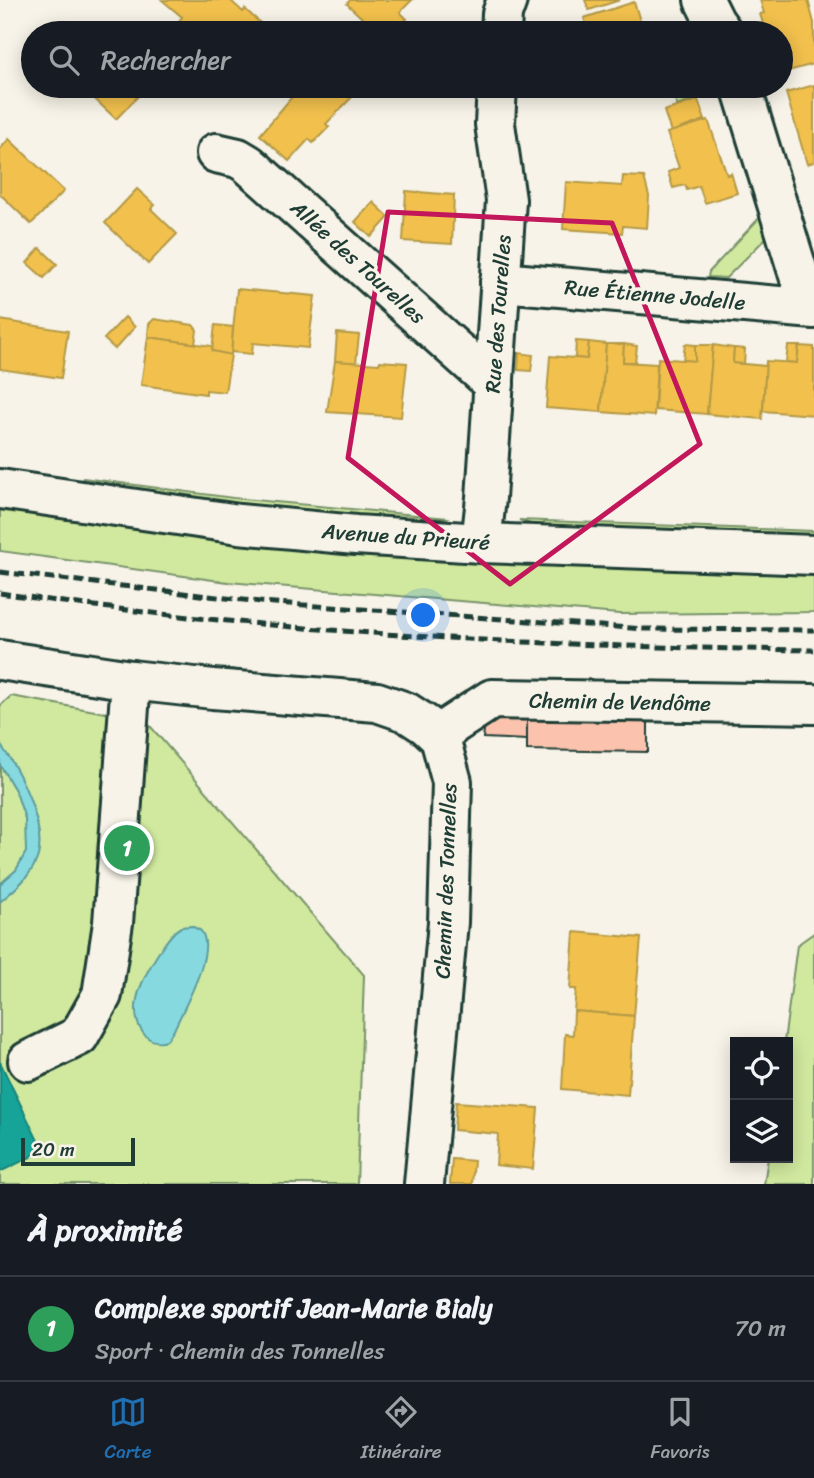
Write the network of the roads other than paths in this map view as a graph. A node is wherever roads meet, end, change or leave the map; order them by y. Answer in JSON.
{"nodes":[{"id":1,"x":507,"y":0,"type":"edge"},
{"id":2,"x":704,"y":0,"type":"edge"},
{"id":3,"x":502,"y":21,"type":"edge"},
{"id":4,"x":716,"y":21,"type":"edge"},
{"id":5,"x":496,"y":98,"type":"edge"},
{"id":6,"x":745,"y":98,"type":"edge"},
{"id":7,"x":216,"y":153,"type":"dead end"},
{"id":8,"x":500,"y":282,"type":"junction"},
{"id":9,"x":812,"y":308,"type":"edge"},
{"id":10,"x":494,"y":384,"type":"junction"},
{"id":11,"x":0,"y":489,"type":"edge"},
{"id":12,"x":481,"y":543,"type":"junction"},
{"id":13,"x":814,"y":555,"type":"edge"},
{"id":14,"x":0,"y":660,"type":"edge"},
{"id":15,"x":131,"y":680,"type":"junction"},
{"id":16,"x":814,"y":704,"type":"edge"},
{"id":17,"x":440,"y":738,"type":"junction"},
{"id":18,"x":28,"y":1061,"type":"dead end"},
{"id":19,"x":424,"y":1184,"type":"edge"}],
"edges":[{"from":1,"to":3,"type":"street"},
{"from":2,"to":4,"type":"street"},
{"from":5,"to":8,"type":"street","name":"Rue des Tourelles"},
{"from":6,"to":9,"type":"street","name":"Rue Étienne Jodelle"},
{"from":7,"to":10,"type":"street","name":"Allée des Tourelles"},
{"from":8,"to":9,"type":"street","name":"Rue Étienne Jodelle"},
{"from":8,"to":10,"type":"street","name":"Rue des Tourelles"},
{"from":10,"to":12,"type":"street","name":"Rue des Tourelles"},
{"from":11,"to":12,"type":"street","name":"Avenue du Prieuré"},
{"from":12,"to":13,"type":"street","name":"Avenue du Prieuré"},
{"from":14,"to":15,"type":"street"},
{"from":15,"to":17,"type":"street"},
{"from":15,"to":18,"type":"street"},
{"from":16,"to":17,"type":"street","name":"Chemin de Vendôme"},
{"from":17,"to":19,"type":"street","name":"Chemin des Tonnelles"}]}
